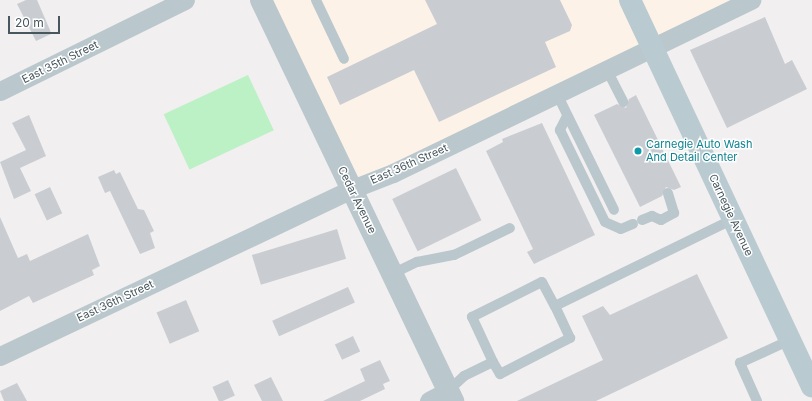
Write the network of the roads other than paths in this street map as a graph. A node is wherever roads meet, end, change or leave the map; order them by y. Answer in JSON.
{"nodes":[{"id":1,"x":185,"y":0,"type":"edge"},
{"id":2,"x":261,"y":0,"type":"edge"},
{"id":3,"x":316,"y":0,"type":"edge"},
{"id":4,"x":630,"y":0,"type":"edge"},
{"id":5,"x":751,"y":0,"type":"edge"},
{"id":6,"x":653,"y":48,"type":"junction"},
{"id":7,"x":344,"y":59,"type":"dead end"},
{"id":8,"x":607,"y":70,"type":"junction"},
{"id":9,"x":0,"y":91,"type":"edge"},
{"id":10,"x":557,"y":94,"type":"junction"},
{"id":11,"x":622,"y":102,"type":"dead end"},
{"id":12,"x":567,"y":116,"type":"junction"},
{"id":13,"x":352,"y":189,"type":"junction"},
{"id":14,"x":668,"y":193,"type":"dead end"},
{"id":15,"x":614,"y":210,"type":"dead end"},
{"id":16,"x":734,"y":219,"type":"junction"},
{"id":17,"x":510,"y":228,"type":"dead end"},
{"id":18,"x":392,"y":274,"type":"junction"},
{"id":19,"x":555,"y":306,"type":"junction"},
{"id":20,"x":790,"y":340,"type":"junction"},
{"id":21,"x":0,"y":356,"type":"edge"},
{"id":22,"x":493,"y":362,"type":"junction"},
{"id":23,"x":812,"y":386,"type":"edge"},
{"id":24,"x":450,"y":396,"type":"edge"},
{"id":25,"x":429,"y":401,"type":"edge"},
{"id":26,"x":758,"y":401,"type":"edge"}],
"edges":[{"from":1,"to":9,"type":"street","name":"East 35th Street"},
{"from":2,"to":13,"type":"street","name":"Cedar Avenue"},
{"from":3,"to":7,"type":"lane"},
{"from":4,"to":6,"type":"main road","name":"Carnegie Avenue"},
{"from":5,"to":6,"type":"street","name":"East 36th Street"},
{"from":6,"to":8,"type":"street","name":"East 36th Street"},
{"from":6,"to":16,"type":"main road","name":"Carnegie Avenue"},
{"from":8,"to":10,"type":"street","name":"East 36th Street"},
{"from":8,"to":11,"type":"lane"},
{"from":10,"to":12,"type":"lane"},
{"from":10,"to":13,"type":"street","name":"East 36th Street"},
{"from":12,"to":14,"type":"lane"},
{"from":12,"to":15,"type":"lane"},
{"from":13,"to":18,"type":"street","name":"Cedar Avenue"},
{"from":13,"to":21,"type":"street","name":"East 36th Street"},
{"from":16,"to":19,"type":"lane"},
{"from":16,"to":20,"type":"main road","name":"Carnegie Avenue"},
{"from":17,"to":18,"type":"lane"},
{"from":18,"to":24,"type":"street","name":"Cedar Avenue"},
{"from":19,"to":22,"type":"lane"},
{"from":19,"to":22,"type":"lane"},
{"from":20,"to":23,"type":"main road","name":"Carnegie Avenue"},
{"from":20,"to":26,"type":"lane"},
{"from":22,"to":24,"type":"lane"},
{"from":24,"to":25,"type":"street"}]}
